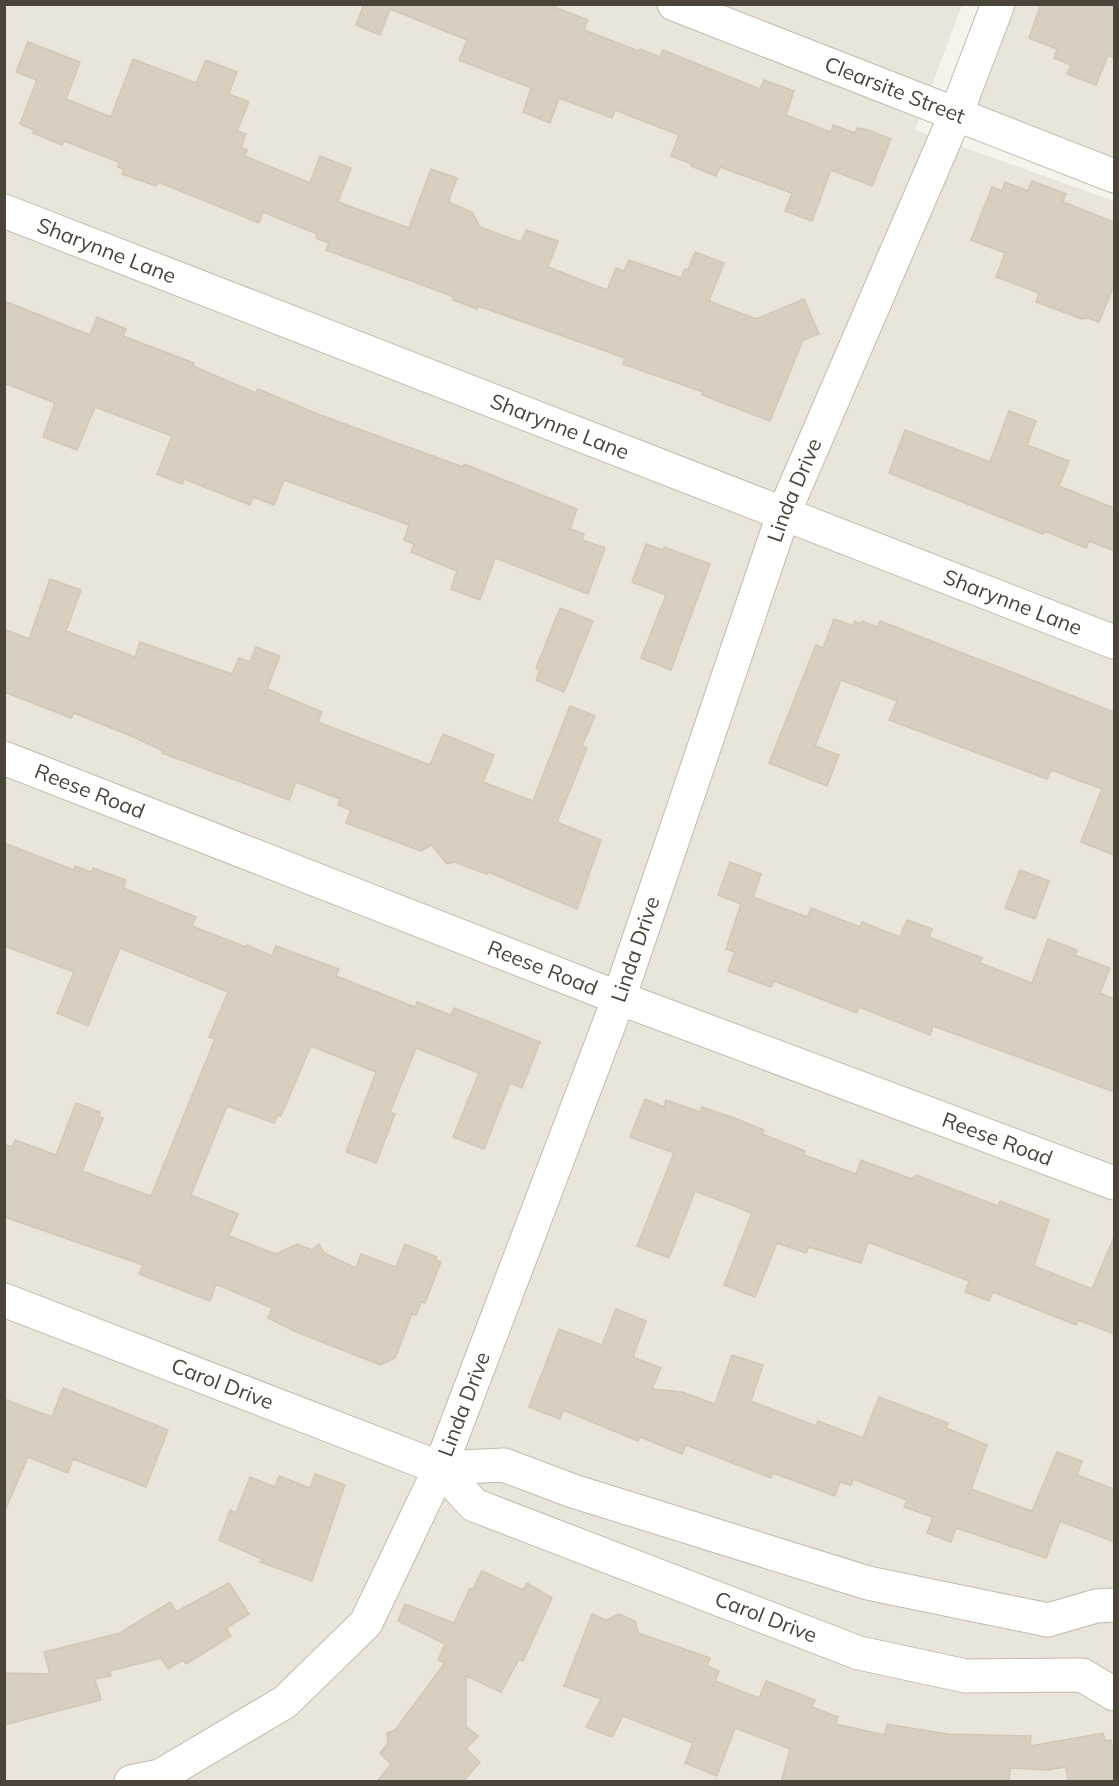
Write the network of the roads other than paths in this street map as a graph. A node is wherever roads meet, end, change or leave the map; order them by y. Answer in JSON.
{"nodes":[{"id":1,"x":675,"y":4,"type":"edge"},
{"id":2,"x":998,"y":4,"type":"edge"},
{"id":3,"x":956,"y":114,"type":"junction"},
{"id":4,"x":1114,"y":176,"type":"edge"},
{"id":5,"x":4,"y":211,"type":"edge"},
{"id":6,"x":783,"y":515,"type":"junction"},
{"id":7,"x":1114,"y":642,"type":"edge"},
{"id":8,"x":4,"y":758,"type":"edge"},
{"id":9,"x":619,"y":998,"type":"junction"},
{"id":10,"x":1114,"y":1183,"type":"edge"},
{"id":11,"x":4,"y":1300,"type":"edge"},
{"id":12,"x":440,"y":1468,"type":"junction"},
{"id":13,"x":1114,"y":1605,"type":"edge"},
{"id":14,"x":1114,"y":1694,"type":"edge"},
{"id":15,"x":131,"y":1782,"type":"edge"}],
"edges":[{"from":1,"to":3,"type":"street","name":"Clearsite Street"},
{"from":2,"to":3,"type":"street","name":"Linda Drive"},
{"from":3,"to":4,"type":"street","name":"Clearsite Street"},
{"from":3,"to":6,"type":"street","name":"Linda Drive"},
{"from":5,"to":6,"type":"street","name":"Sharynne Lane"},
{"from":6,"to":7,"type":"street","name":"Sharynne Lane"},
{"from":6,"to":9,"type":"street","name":"Linda Drive"},
{"from":8,"to":9,"type":"street","name":"Reese Road"},
{"from":9,"to":10,"type":"street","name":"Reese Road"},
{"from":9,"to":12,"type":"street","name":"Linda Drive"},
{"from":11,"to":12,"type":"street","name":"Carol Drive"},
{"from":12,"to":13,"type":"street","name":"Carol Drive"},
{"from":12,"to":14,"type":"street","name":"Carol Drive"},
{"from":12,"to":15,"type":"street","name":"Linda Drive"}]}
